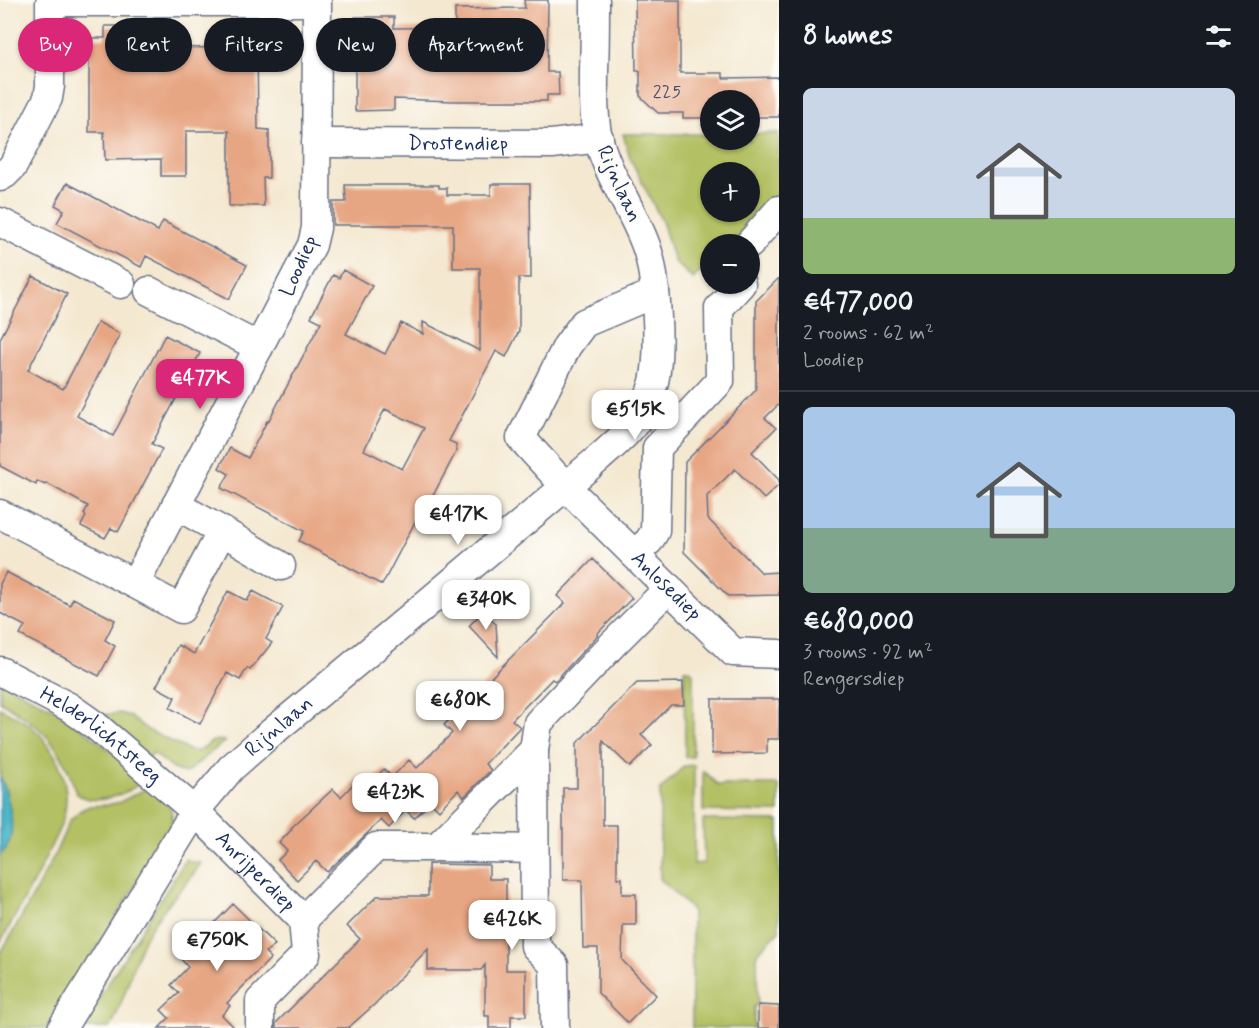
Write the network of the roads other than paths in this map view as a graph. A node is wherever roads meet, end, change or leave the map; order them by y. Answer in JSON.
{"nodes":[{"id":1,"x":596,"y":0,"type":"edge"},
{"id":2,"x":50,"y":1,"type":"edge"},
{"id":3,"x":317,"y":1,"type":"edge"},
{"id":4,"x":599,"y":138,"type":"junction"},
{"id":5,"x":316,"y":143,"type":"junction"},
{"id":6,"x":0,"y":177,"type":"edge"},
{"id":7,"x":779,"y":210,"type":"edge"},
{"id":8,"x":0,"y":222,"type":"edge"},
{"id":9,"x":758,"y":234,"type":"edge"},
{"id":10,"x":121,"y":284,"type":"dead end"},
{"id":11,"x":149,"y":291,"type":"dead end"},
{"id":12,"x":655,"y":293,"type":"junction"},
{"id":13,"x":732,"y":294,"type":"edge"},
{"id":14,"x":259,"y":347,"type":"junction"},
{"id":15,"x":565,"y":486,"type":"junction"},
{"id":16,"x":176,"y":505,"type":"junction"},
{"id":17,"x":0,"y":514,"type":"edge"},
{"id":18,"x":222,"y":531,"type":"junction"},
{"id":19,"x":634,"y":554,"type":"junction"},
{"id":20,"x":281,"y":566,"type":"dead end"},
{"id":21,"x":135,"y":584,"type":"junction"},
{"id":22,"x":669,"y":588,"type":"junction"},
{"id":23,"x":779,"y":654,"type":"edge"},
{"id":24,"x":0,"y":671,"type":"edge"},
{"id":25,"x":534,"y":750,"type":"junction"},
{"id":26,"x":195,"y":811,"type":"junction"},
{"id":27,"x":437,"y":847,"type":"junction"},
{"id":28,"x":534,"y":849,"type":"junction"},
{"id":29,"x":303,"y":920,"type":"junction"},
{"id":30,"x":62,"y":1028,"type":"edge"},
{"id":31,"x":260,"y":1028,"type":"edge"},
{"id":32,"x":555,"y":1028,"type":"edge"}],
"edges":[{"from":1,"to":4,"type":"street","name":"Rijnlaan"},
{"from":2,"to":3,"type":"street"},
{"from":2,"to":6,"type":"street"},
{"from":3,"to":5,"type":"street","name":"Loodiep"},
{"from":4,"to":5,"type":"street","name":"Drostendiep"},
{"from":4,"to":12,"type":"street","name":"Rijnlaan"},
{"from":5,"to":14,"type":"street","name":"Loodiep"},
{"from":7,"to":9,"type":"street"},
{"from":8,"to":10,"type":"street"},
{"from":11,"to":14,"type":"street"},
{"from":12,"to":15,"type":"street","name":"Rijnlaan"},
{"from":12,"to":15,"type":"street"},
{"from":13,"to":19,"type":"street"},
{"from":14,"to":16,"type":"street","name":"Loodiep"},
{"from":15,"to":19,"type":"street","name":"Anlosediep"},
{"from":15,"to":26,"type":"street","name":"Rijnlaan"},
{"from":16,"to":18,"type":"street"},
{"from":16,"to":21,"type":"street","name":"Loodiep"},
{"from":17,"to":21,"type":"street"},
{"from":18,"to":20,"type":"street"},
{"from":18,"to":21,"type":"street"},
{"from":19,"to":22,"type":"street","name":"Anlosediep"},
{"from":22,"to":23,"type":"street","name":"Anlosediep"},
{"from":22,"to":25,"type":"street"},
{"from":24,"to":26,"type":"street","name":"Helderlichtsteeg"},
{"from":25,"to":27,"type":"street"},
{"from":25,"to":28,"type":"street"},
{"from":26,"to":29,"type":"street","name":"Anrijperdiep"},
{"from":26,"to":30,"type":"street","name":"Rijnlaan"},
{"from":27,"to":28,"type":"street"},
{"from":27,"to":29,"type":"street"},
{"from":28,"to":32,"type":"street"},
{"from":29,"to":31,"type":"street","name":"Anrijperdiep"}]}
